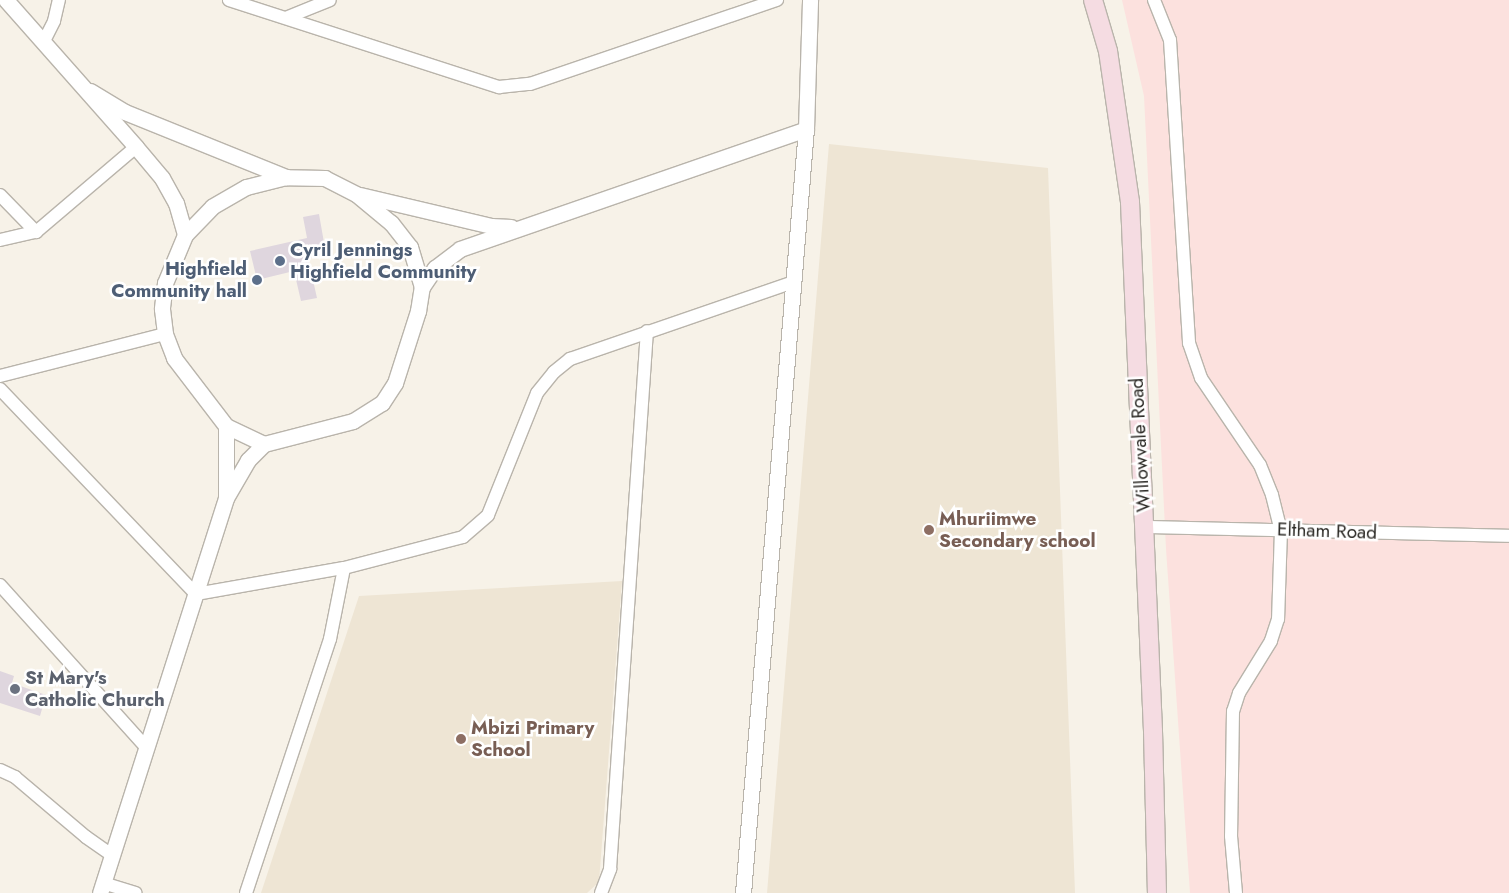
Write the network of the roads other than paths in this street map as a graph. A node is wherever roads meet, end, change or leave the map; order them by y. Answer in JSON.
{"nodes":[{"id":1,"x":6,"y":0,"type":"edge"},
{"id":2,"x":59,"y":0,"type":"edge"},
{"id":3,"x":229,"y":0,"type":"edge"},
{"id":4,"x":330,"y":0,"type":"edge"},
{"id":5,"x":777,"y":0,"type":"edge"},
{"id":6,"x":810,"y":0,"type":"edge"},
{"id":7,"x":1093,"y":0,"type":"edge"},
{"id":8,"x":1154,"y":0,"type":"edge"},
{"id":9,"x":288,"y":17,"type":"junction"},
{"id":10,"x":44,"y":41,"type":"junction"},
{"id":11,"x":85,"y":88,"type":"junction"},
{"id":12,"x":806,"y":129,"type":"junction"},
{"id":13,"x":136,"y":147,"type":"junction"},
{"id":14,"x":286,"y":176,"type":"junction"},
{"id":15,"x":356,"y":194,"type":"junction"},
{"id":16,"x":0,"y":195,"type":"edge"},
{"id":17,"x":518,"y":228,"type":"junction"},
{"id":18,"x":36,"y":232,"type":"junction"},
{"id":19,"x":185,"y":235,"type":"junction"},
{"id":20,"x":0,"y":240,"type":"edge"},
{"id":21,"x":794,"y":282,"type":"junction"},
{"id":22,"x":422,"y":287,"type":"junction"},
{"id":23,"x":647,"y":331,"type":"junction"},
{"id":24,"x":165,"y":334,"type":"junction"},
{"id":25,"x":0,"y":376,"type":"edge"},
{"id":26,"x":0,"y":389,"type":"edge"},
{"id":27,"x":226,"y":426,"type":"junction"},
{"id":28,"x":264,"y":444,"type":"junction"},
{"id":29,"x":226,"y":498,"type":"junction"},
{"id":30,"x":1145,"y":527,"type":"junction"},
{"id":31,"x":1281,"y":530,"type":"junction"},
{"id":32,"x":1509,"y":536,"type":"edge"},
{"id":33,"x":344,"y":568,"type":"junction"},
{"id":34,"x":0,"y":585,"type":"edge"},
{"id":35,"x":196,"y":594,"type":"junction"},
{"id":36,"x":147,"y":748,"type":"junction"},
{"id":37,"x":0,"y":770,"type":"edge"},
{"id":38,"x":112,"y":855,"type":"junction"},
{"id":39,"x":101,"y":888,"type":"edge"},
{"id":40,"x":135,"y":893,"type":"edge"},
{"id":41,"x":246,"y":893,"type":"edge"},
{"id":42,"x":601,"y":893,"type":"edge"},
{"id":43,"x":743,"y":893,"type":"edge"},
{"id":44,"x":1157,"y":893,"type":"edge"},
{"id":45,"x":1236,"y":893,"type":"edge"}],
"edges":[{"from":1,"to":10,"type":"street"},
{"from":2,"to":10,"type":"street"},
{"from":3,"to":9,"type":"street"},
{"from":4,"to":9,"type":"street"},
{"from":5,"to":9,"type":"street"},
{"from":6,"to":12,"type":"street"},
{"from":7,"to":30,"type":"main road","name":"Willowvale Road"},
{"from":8,"to":31,"type":"street"},
{"from":10,"to":11,"type":"street"},
{"from":11,"to":13,"type":"street"},
{"from":11,"to":14,"type":"street"},
{"from":12,"to":17,"type":"street"},
{"from":12,"to":21,"type":"street"},
{"from":13,"to":18,"type":"street"},
{"from":13,"to":19,"type":"street"},
{"from":14,"to":15,"type":"street"},
{"from":14,"to":19,"type":"street"},
{"from":15,"to":17,"type":"street"},
{"from":15,"to":22,"type":"street"},
{"from":16,"to":18,"type":"street"},
{"from":17,"to":22,"type":"street"},
{"from":18,"to":20,"type":"street"},
{"from":19,"to":24,"type":"street"},
{"from":21,"to":23,"type":"street"},
{"from":21,"to":43,"type":"street"},
{"from":22,"to":28,"type":"street"},
{"from":23,"to":33,"type":"street"},
{"from":23,"to":42,"type":"street"},
{"from":24,"to":25,"type":"street"},
{"from":24,"to":27,"type":"street"},
{"from":26,"to":35,"type":"street"},
{"from":27,"to":28,"type":"street"},
{"from":27,"to":29,"type":"street"},
{"from":28,"to":29,"type":"street"},
{"from":29,"to":35,"type":"street"},
{"from":30,"to":31,"type":"street","name":"Eltham Road"},
{"from":30,"to":44,"type":"main road","name":"Willowvale Road"},
{"from":31,"to":32,"type":"street","name":"Eltham Road"},
{"from":31,"to":45,"type":"street"},
{"from":33,"to":35,"type":"street"},
{"from":33,"to":41,"type":"street"},
{"from":34,"to":36,"type":"street"},
{"from":35,"to":36,"type":"street"},
{"from":36,"to":38,"type":"street"},
{"from":37,"to":38,"type":"street"},
{"from":38,"to":39,"type":"street"},
{"from":39,"to":40,"type":"street"}]}
